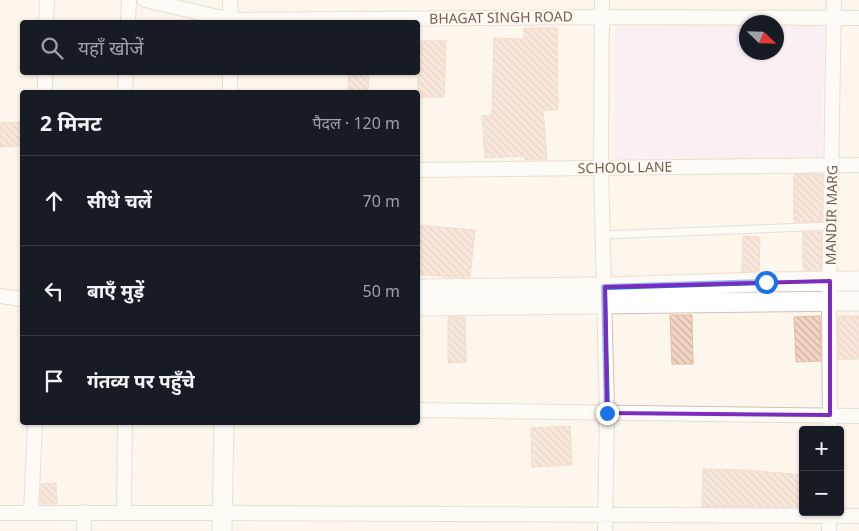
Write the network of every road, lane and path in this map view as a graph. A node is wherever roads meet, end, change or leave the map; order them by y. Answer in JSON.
{"nodes":[{"id":1,"x":47,"y":0,"type":"edge"},
{"id":2,"x":129,"y":0,"type":"edge"},
{"id":3,"x":145,"y":0,"type":"edge"},
{"id":4,"x":230,"y":0,"type":"edge"},
{"id":5,"x":602,"y":0,"type":"edge"},
{"id":6,"x":834,"y":0,"type":"edge"},
{"id":7,"x":602,"y":16,"type":"junction"},
{"id":8,"x":834,"y":18,"type":"junction"},
{"id":9,"x":859,"y":18,"type":"edge"},
{"id":10,"x":46,"y":20,"type":"edge"},
{"id":11,"x":128,"y":20,"type":"edge"},
{"id":12,"x":227,"y":20,"type":"edge"},
{"id":13,"x":231,"y":20,"type":"edge"},
{"id":14,"x":305,"y":20,"type":"edge"},
{"id":15,"x":45,"y":75,"type":"edge"},
{"id":16,"x":126,"y":75,"type":"edge"},
{"id":17,"x":230,"y":75,"type":"edge"},
{"id":18,"x":45,"y":90,"type":"edge"},
{"id":19,"x":125,"y":90,"type":"edge"},
{"id":20,"x":230,"y":90,"type":"edge"},
{"id":21,"x":832,"y":165,"type":"junction"},
{"id":22,"x":859,"y":165,"type":"edge"},
{"id":23,"x":601,"y":168,"type":"junction"},
{"id":24,"x":420,"y":170,"type":"edge"},
{"id":25,"x":831,"y":226,"type":"junction"},
{"id":26,"x":603,"y":235,"type":"junction"},
{"id":27,"x":830,"y":281,"type":"junction"},
{"id":28,"x":859,"y":281,"type":"edge"},
{"id":29,"x":420,"y":289,"type":"edge"},
{"id":30,"x":0,"y":296,"type":"edge"},
{"id":31,"x":605,"y":296,"type":"junction"},
{"id":32,"x":20,"y":299,"type":"edge"},
{"id":33,"x":829,"y":301,"type":"junction"},
{"id":34,"x":859,"y":301,"type":"edge"},
{"id":35,"x":420,"y":306,"type":"edge"},
{"id":36,"x":420,"y":410,"type":"edge"},
{"id":37,"x":607,"y":413,"type":"junction"},
{"id":38,"x":830,"y":415,"type":"junction"},
{"id":39,"x":859,"y":416,"type":"edge"},
{"id":40,"x":35,"y":425,"type":"edge"},
{"id":41,"x":125,"y":425,"type":"edge"},
{"id":42,"x":224,"y":425,"type":"edge"},
{"id":43,"x":830,"y":426,"type":"edge"},
{"id":44,"x":84,"y":512,"type":"junction"},
{"id":45,"x":124,"y":512,"type":"junction"},
{"id":46,"x":0,"y":513,"type":"edge"},
{"id":47,"x":31,"y":513,"type":"junction"},
{"id":48,"x":799,"y":514,"type":"edge"},
{"id":49,"x":606,"y":515,"type":"junction"},
{"id":50,"x":844,"y":515,"type":"edge"},
{"id":51,"x":829,"y":516,"type":"edge"},
{"id":52,"x":859,"y":516,"type":"edge"},
{"id":53,"x":222,"y":522,"type":"edge"},
{"id":54,"x":84,"y":531,"type":"edge"},
{"id":55,"x":605,"y":531,"type":"edge"},
{"id":56,"x":829,"y":531,"type":"edge"}],
"edges":[{"from":1,"to":10,"type":"street"},
{"from":2,"to":11,"type":"street"},
{"from":3,"to":12,"type":"street","name":"BHAGAT SINGH ROAD"},
{"from":4,"to":13,"type":"street"},
{"from":5,"to":7,"type":"street"},
{"from":6,"to":8,"type":"street","name":"MANDIR MARG"},
{"from":7,"to":8,"type":"street","name":"BHAGAT SINGH ROAD"},
{"from":7,"to":14,"type":"street","name":"BHAGAT SINGH ROAD"},
{"from":7,"to":23,"type":"street"},
{"from":8,"to":9,"type":"street","name":"BHAGAT SINGH ROAD"},
{"from":8,"to":21,"type":"street","name":"MANDIR MARG"},
{"from":15,"to":18,"type":"street"},
{"from":16,"to":19,"type":"street"},
{"from":17,"to":20,"type":"street"},
{"from":21,"to":22,"type":"street","name":"SCHOOL LANE"},
{"from":21,"to":23,"type":"street","name":"SCHOOL LANE"},
{"from":21,"to":25,"type":"street","name":"MANDIR MARG"},
{"from":23,"to":24,"type":"street","name":"SCHOOL LANE"},
{"from":23,"to":26,"type":"street"},
{"from":25,"to":26,"type":"lane"},
{"from":25,"to":27,"type":"street","name":"MANDIR MARG"},
{"from":26,"to":31,"type":"street"},
{"from":27,"to":28,"type":"street"},
{"from":27,"to":31,"type":"street"},
{"from":27,"to":33,"type":"street","name":"MANDIR MARG"},
{"from":29,"to":31,"type":"street"},
{"from":30,"to":32,"type":"street"},
{"from":31,"to":33,"type":"street"},
{"from":31,"to":35,"type":"street"},
{"from":31,"to":37,"type":"street"},
{"from":33,"to":34,"type":"street"},
{"from":33,"to":38,"type":"street","name":"MANDIR MARG"},
{"from":36,"to":37,"type":"street"},
{"from":37,"to":38,"type":"street"},
{"from":37,"to":49,"type":"street"},
{"from":38,"to":39,"type":"street"},
{"from":38,"to":43,"type":"street","name":"MANDIR MARG"},
{"from":40,"to":47,"type":"street"},
{"from":41,"to":45,"type":"street"},
{"from":42,"to":53,"type":"street"},
{"from":44,"to":45,"type":"street"},
{"from":44,"to":47,"type":"street"},
{"from":44,"to":54,"type":"street"},
{"from":45,"to":53,"type":"street"},
{"from":46,"to":47,"type":"street"},
{"from":48,"to":49,"type":"street"},
{"from":49,"to":53,"type":"street"},
{"from":49,"to":55,"type":"street"},
{"from":50,"to":52,"type":"street"},
{"from":51,"to":56,"type":"street"}]}
